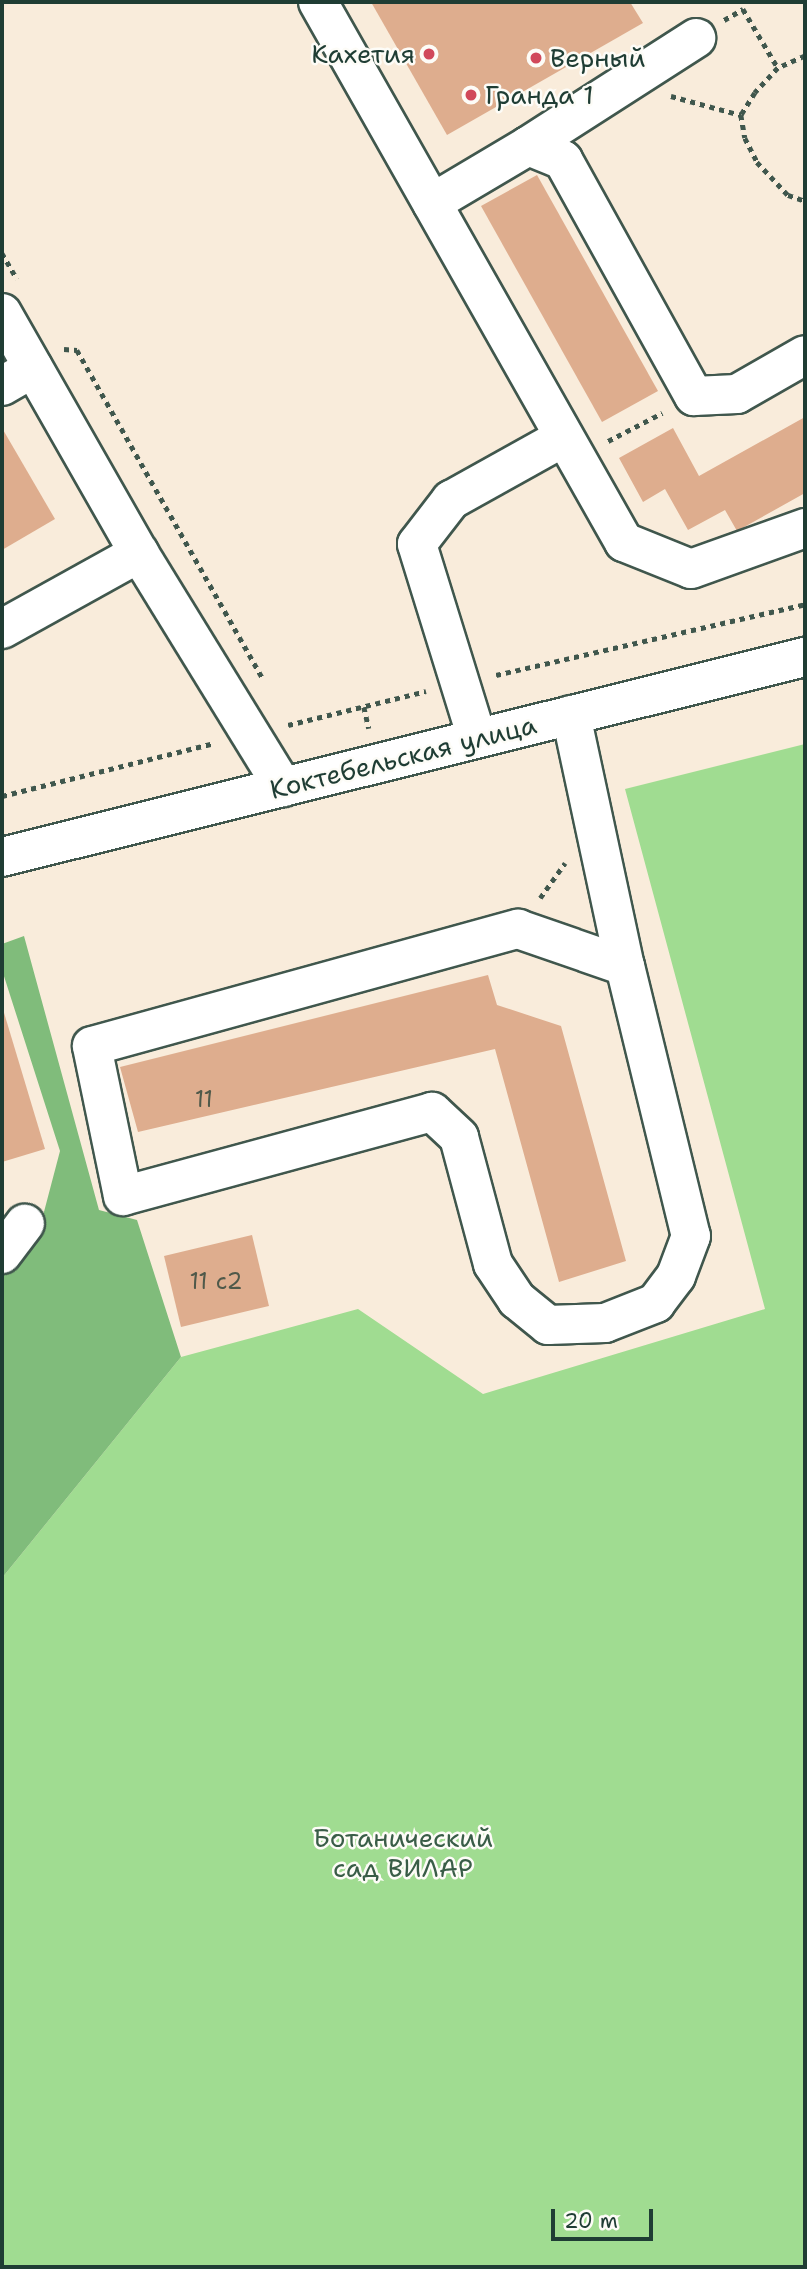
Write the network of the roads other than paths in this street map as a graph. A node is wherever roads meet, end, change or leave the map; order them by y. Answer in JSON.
{"nodes":[{"id":1,"x":318,"y":2,"type":"edge"},
{"id":2,"x":696,"y":38,"type":"road end"},
{"id":3,"x":528,"y":146,"type":"junction"},
{"id":4,"x":432,"y":203,"type":"junction"},
{"id":5,"x":2,"y":313,"type":"edge"},
{"id":6,"x":805,"y":355,"type":"edge"},
{"id":7,"x":30,"y":368,"type":"edge"},
{"id":8,"x":570,"y":448,"type":"junction"},
{"id":9,"x":805,"y":528,"type":"edge"},
{"id":10,"x":139,"y":553,"type":"junction"},
{"id":11,"x":2,"y":629,"type":"edge"},
{"id":12,"x":805,"y":657,"type":"edge"},
{"id":13,"x":571,"y":715,"type":"junction"},
{"id":14,"x":477,"y":738,"type":"junction"},
{"id":15,"x":283,"y":787,"type":"junction"},
{"id":16,"x":2,"y":857,"type":"edge"},
{"id":17,"x":625,"y":965,"type":"junction"},
{"id":18,"x":25,"y":1224,"type":"dead end"},
{"id":19,"x":2,"y":1254,"type":"edge"}],
"edges":[{"from":1,"to":4,"type":"street"},
{"from":2,"to":3,"type":"street"},
{"from":3,"to":4,"type":"street"},
{"from":3,"to":6,"type":"street"},
{"from":4,"to":8,"type":"street"},
{"from":5,"to":7,"type":"street"},
{"from":7,"to":10,"type":"street"},
{"from":8,"to":9,"type":"street"},
{"from":8,"to":14,"type":"street"},
{"from":10,"to":11,"type":"street"},
{"from":10,"to":15,"type":"street"},
{"from":12,"to":13,"type":"street","name":"Коктебельская улица"},
{"from":13,"to":14,"type":"street","name":"Коктебельская улица"},
{"from":13,"to":17,"type":"street"},
{"from":14,"to":15,"type":"street","name":"Коктебельская улица"},
{"from":15,"to":16,"type":"street","name":"Коктебельская улица"},
{"from":17,"to":17,"type":"street"},
{"from":18,"to":19,"type":"street"}]}
